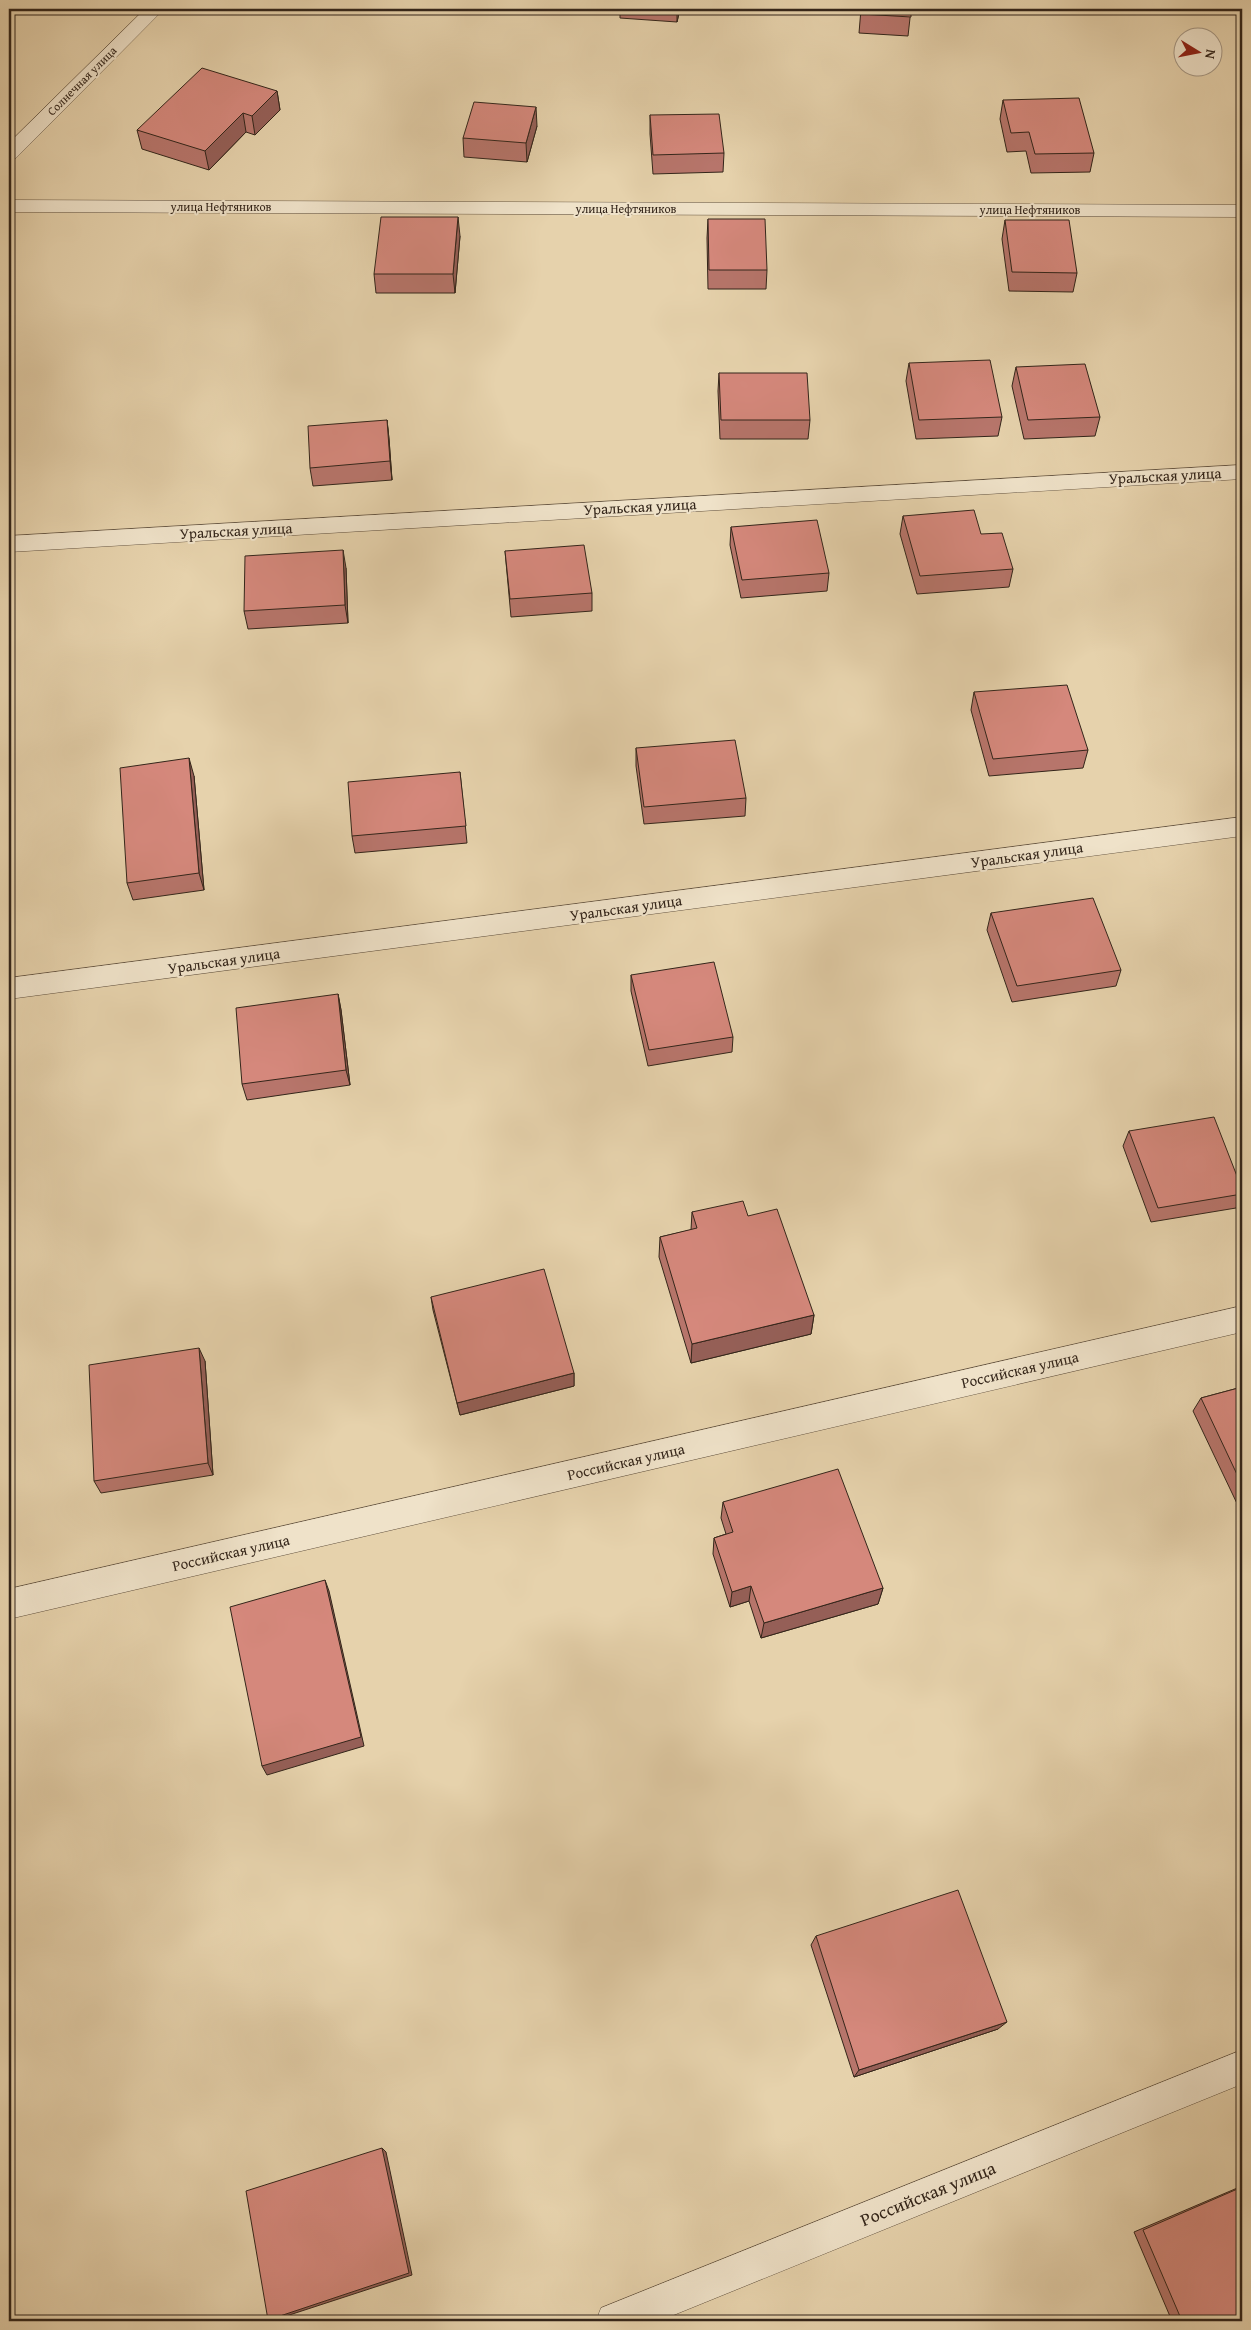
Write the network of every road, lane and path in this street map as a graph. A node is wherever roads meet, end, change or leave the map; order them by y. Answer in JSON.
{"nodes":[{"id":1,"x":155,"y":9,"type":"edge"},
{"id":2,"x":9,"y":154,"type":"edge"},
{"id":3,"x":9,"y":206,"type":"edge"},
{"id":4,"x":1242,"y":211,"type":"edge"},
{"id":5,"x":1242,"y":472,"type":"edge"},
{"id":6,"x":9,"y":544,"type":"edge"},
{"id":7,"x":1242,"y":826,"type":"edge"},
{"id":8,"x":9,"y":989,"type":"edge"},
{"id":9,"x":1242,"y":1319,"type":"edge"},
{"id":10,"x":9,"y":1604,"type":"edge"},
{"id":11,"x":1242,"y":2067,"type":"edge"},
{"id":12,"x":614,"y":2321,"type":"edge"}],
"edges":[{"from":1,"to":2,"type":"street","name":"Солнечная улица"},
{"from":3,"to":4,"type":"street","name":"улица Нефтяников"},
{"from":5,"to":6,"type":"street","name":"Уральская улица"},
{"from":7,"to":8,"type":"street","name":"Уральская улица"},
{"from":9,"to":10,"type":"street","name":"Российская улица"},
{"from":11,"to":12,"type":"street","name":"Российская улица"}]}
